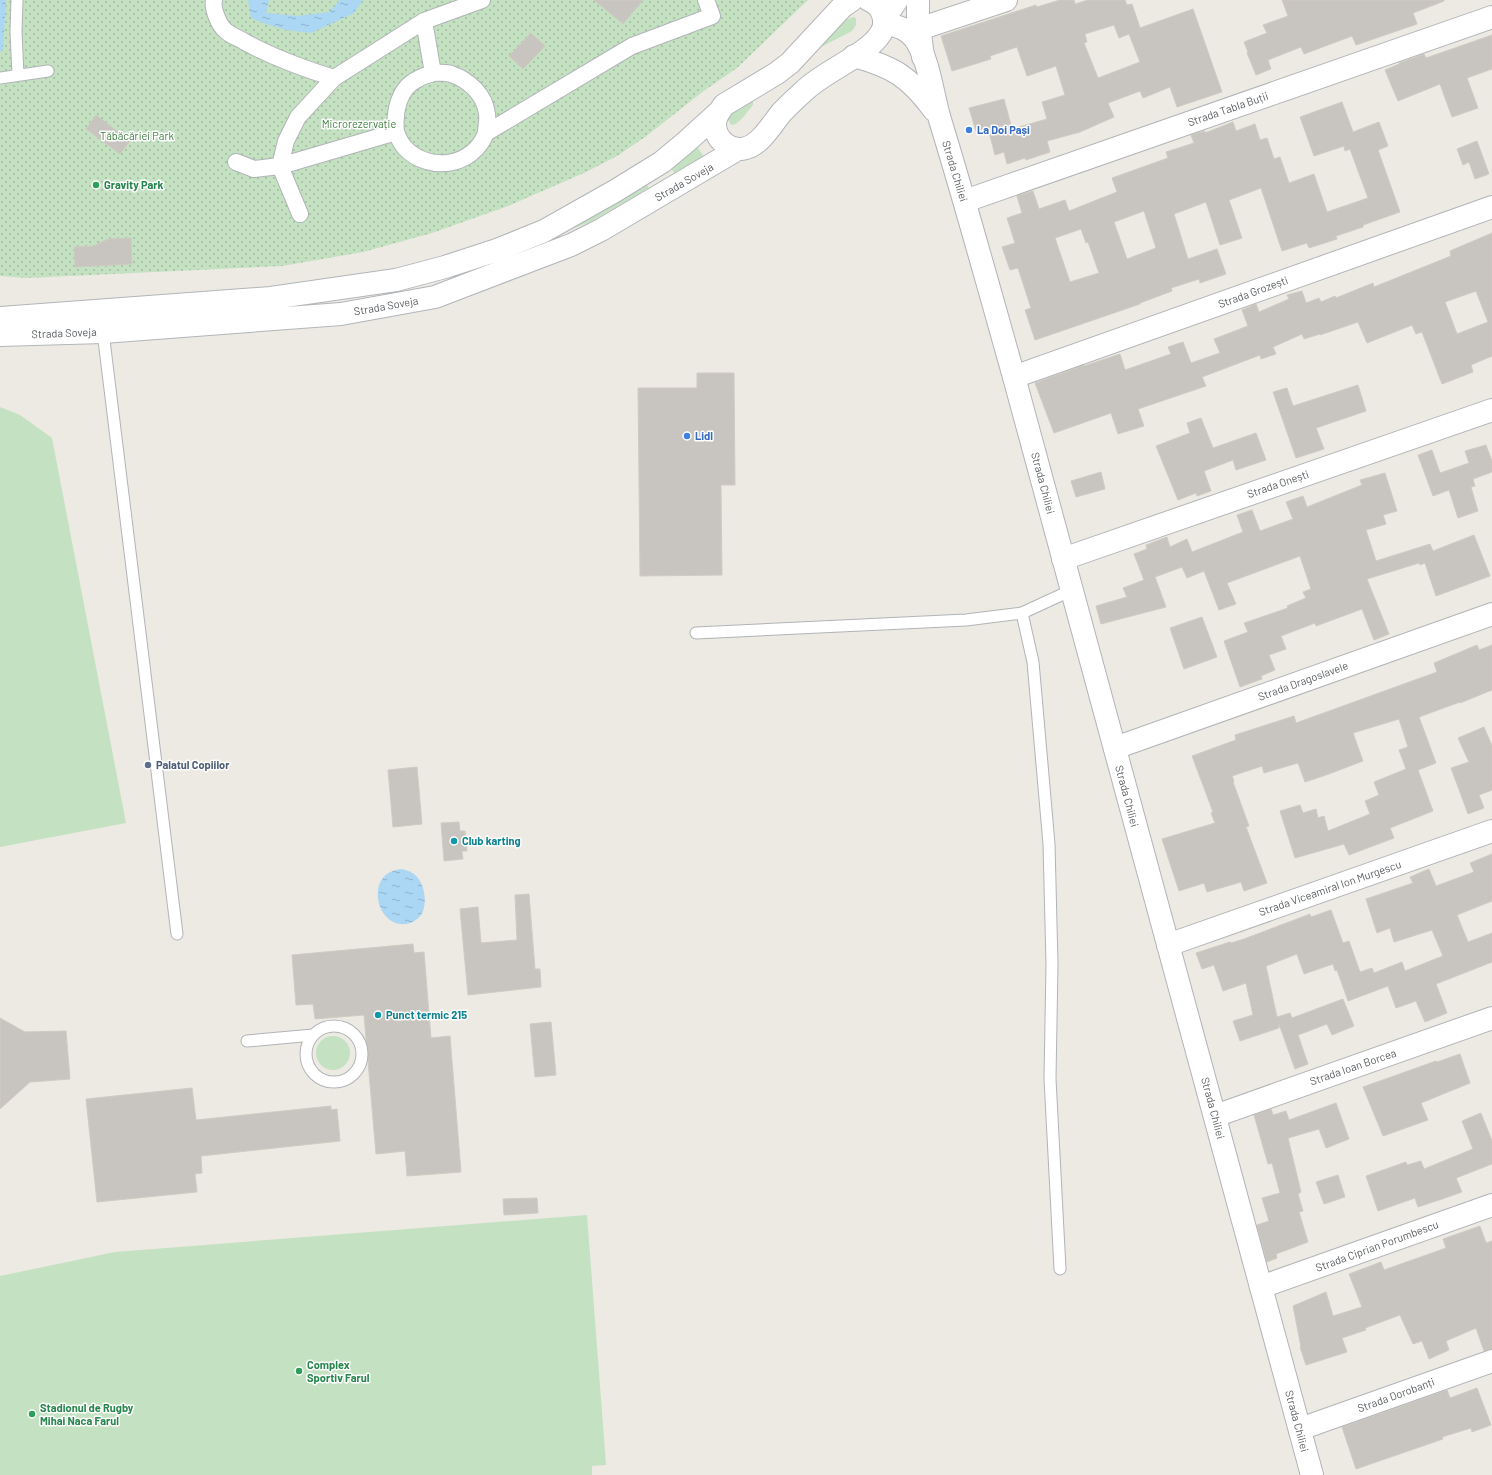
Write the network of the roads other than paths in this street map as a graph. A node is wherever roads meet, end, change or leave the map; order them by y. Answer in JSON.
{"nodes":[{"id":1,"x":17,"y":0,"type":"edge"},
{"id":2,"x":214,"y":0,"type":"edge"},
{"id":3,"x":482,"y":0,"type":"edge"},
{"id":4,"x":706,"y":0,"type":"edge"},
{"id":5,"x":852,"y":0,"type":"edge"},
{"id":6,"x":869,"y":0,"type":"edge"},
{"id":7,"x":897,"y":0,"type":"edge"},
{"id":8,"x":918,"y":0,"type":"edge"},
{"id":9,"x":1006,"y":0,"type":"edge"},
{"id":10,"x":1492,"y":17,"type":"edge"},
{"id":11,"x":884,"y":21,"type":"junction"},
{"id":12,"x":424,"y":22,"type":"junction"},
{"id":13,"x":915,"y":31,"type":"junction"},
{"id":14,"x":854,"y":56,"type":"junction"},
{"id":15,"x":48,"y":71,"type":"dead end"},
{"id":16,"x":433,"y":73,"type":"junction"},
{"id":17,"x":18,"y":75,"type":"junction"},
{"id":18,"x":0,"y":78,"type":"edge"},
{"id":19,"x":334,"y":78,"type":"junction"},
{"id":20,"x":718,"y":113,"type":"junction"},
{"id":21,"x":939,"y":117,"type":"junction"},
{"id":22,"x":396,"y":132,"type":"junction"},
{"id":23,"x":486,"y":133,"type":"junction"},
{"id":24,"x":738,"y":149,"type":"junction"},
{"id":25,"x":236,"y":162,"type":"dead end"},
{"id":26,"x":280,"y":166,"type":"junction"},
{"id":27,"x":965,"y":201,"type":"junction"},
{"id":28,"x":1492,"y":206,"type":"edge"},
{"id":29,"x":300,"y":214,"type":"dead end"},
{"id":30,"x":0,"y":318,"type":"edge"},
{"id":31,"x":103,"y":332,"type":"junction"},
{"id":32,"x":0,"y":335,"type":"edge"},
{"id":33,"x":1014,"y":377,"type":"junction"},
{"id":34,"x":1492,"y":410,"type":"edge"},
{"id":35,"x":1063,"y":559,"type":"junction"},
{"id":36,"x":1072,"y":590,"type":"junction"},
{"id":37,"x":1022,"y":613,"type":"junction"},
{"id":38,"x":1492,"y":614,"type":"edge"},
{"id":39,"x":696,"y":633,"type":"dead end"},
{"id":40,"x":1115,"y":748,"type":"junction"},
{"id":41,"x":1492,"y":831,"type":"edge"},
{"id":42,"x":177,"y":934,"type":"dead end"},
{"id":43,"x":1168,"y":944,"type":"junction"},
{"id":44,"x":1492,"y":1018,"type":"edge"},
{"id":45,"x":313,"y":1035,"type":"junction"},
{"id":46,"x":247,"y":1040,"type":"dead end"},
{"id":47,"x":1215,"y":1116,"type":"junction"},
{"id":48,"x":1492,"y":1205,"type":"edge"},
{"id":49,"x":1060,"y":1269,"type":"dead end"},
{"id":50,"x":1261,"y":1287,"type":"junction"},
{"id":51,"x":1492,"y":1361,"type":"edge"},
{"id":52,"x":1300,"y":1429,"type":"junction"},
{"id":53,"x":1312,"y":1475,"type":"edge"}],
"edges":[{"from":1,"to":17,"type":"lane"},
{"from":2,"to":19,"type":"street"},
{"from":3,"to":12,"type":"street"},
{"from":4,"to":23,"type":"street"},
{"from":5,"to":20,"type":"street","name":"Strada Soveja"},
{"from":6,"to":11,"type":"street"},
{"from":7,"to":11,"type":"street"},
{"from":8,"to":13,"type":"street","name":"Strada Chiliei"},
{"from":9,"to":13,"type":"street"},
{"from":10,"to":27,"type":"street","name":"Strada Tabla Buții"},
{"from":11,"to":13,"type":"street"},
{"from":11,"to":14,"type":"street","name":"Strada Soveja"},
{"from":12,"to":16,"type":"street"},
{"from":12,"to":19,"type":"street"},
{"from":13,"to":21,"type":"street","name":"Strada Chiliei"},
{"from":14,"to":21,"type":"street","name":"Strada Chiliei"},
{"from":14,"to":24,"type":"street","name":"Strada Soveja"},
{"from":15,"to":17,"type":"lane"},
{"from":16,"to":22,"type":"street"},
{"from":16,"to":23,"type":"street"},
{"from":17,"to":18,"type":"lane"},
{"from":19,"to":26,"type":"street"},
{"from":20,"to":24,"type":"street"},
{"from":20,"to":30,"type":"street","name":"Strada Soveja"},
{"from":21,"to":27,"type":"street","name":"Strada Chiliei"},
{"from":22,"to":23,"type":"street"},
{"from":22,"to":26,"type":"street"},
{"from":24,"to":31,"type":"street","name":"Strada Soveja"},
{"from":25,"to":26,"type":"street"},
{"from":26,"to":29,"type":"street"},
{"from":27,"to":33,"type":"street","name":"Strada Chiliei"},
{"from":28,"to":33,"type":"street","name":"Strada Grozești"},
{"from":31,"to":32,"type":"street","name":"Strada Soveja"},
{"from":31,"to":42,"type":"lane"},
{"from":33,"to":35,"type":"street","name":"Strada Chiliei"},
{"from":34,"to":35,"type":"street","name":"Strada Onești"},
{"from":35,"to":36,"type":"street","name":"Strada Chiliei"},
{"from":36,"to":37,"type":"lane"},
{"from":36,"to":40,"type":"street","name":"Strada Chiliei"},
{"from":37,"to":39,"type":"lane"},
{"from":37,"to":49,"type":"lane"},
{"from":38,"to":40,"type":"street","name":"Strada Dragoslavele"},
{"from":40,"to":43,"type":"street","name":"Strada Chiliei"},
{"from":41,"to":43,"type":"street","name":"Strada Viceamiral Ion Murgescu"},
{"from":43,"to":47,"type":"street","name":"Strada Chiliei"},
{"from":44,"to":47,"type":"street","name":"Strada Ioan Borcea"},
{"from":45,"to":45,"type":"lane"},
{"from":45,"to":46,"type":"lane"},
{"from":47,"to":50,"type":"street","name":"Strada Chiliei"},
{"from":48,"to":50,"type":"street","name":"Strada Ciprian Porumbescu"},
{"from":50,"to":52,"type":"street","name":"Strada Chiliei"},
{"from":51,"to":52,"type":"street","name":"Strada Dorobanți"},
{"from":52,"to":53,"type":"street","name":"Strada Chiliei"}]}
